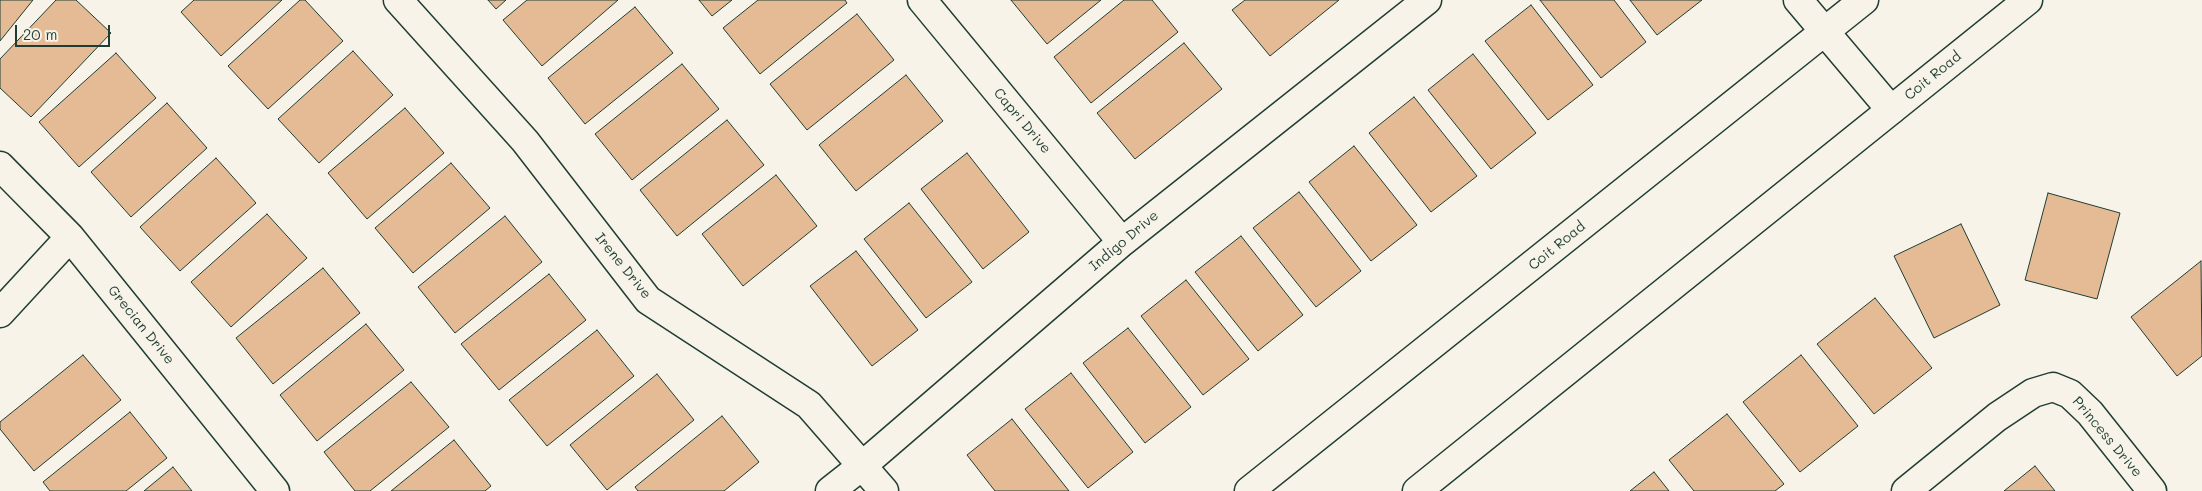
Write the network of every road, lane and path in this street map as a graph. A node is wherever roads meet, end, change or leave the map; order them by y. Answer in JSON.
{"nodes":[{"id":1,"x":398,"y":0,"type":"edge"},
{"id":2,"x":922,"y":0,"type":"edge"},
{"id":3,"x":1427,"y":0,"type":"edge"},
{"id":4,"x":1798,"y":0,"type":"edge"},
{"id":5,"x":1864,"y":0,"type":"edge"},
{"id":6,"x":2028,"y":0,"type":"edge"},
{"id":7,"x":1825,"y":32,"type":"junction"},
{"id":8,"x":1890,"y":110,"type":"junction"},
{"id":9,"x":0,"y":166,"type":"edge"},
{"id":10,"x":70,"y":237,"type":"junction"},
{"id":11,"x":1122,"y":242,"type":"junction"},
{"id":12,"x":0,"y":313,"type":"edge"},
{"id":13,"x":863,"y":465,"type":"junction"},
{"id":14,"x":275,"y":491,"type":"edge"},
{"id":15,"x":830,"y":491,"type":"edge"},
{"id":16,"x":884,"y":491,"type":"edge"},
{"id":17,"x":1249,"y":491,"type":"edge"},
{"id":18,"x":1417,"y":491,"type":"edge"},
{"id":19,"x":1906,"y":491,"type":"edge"},
{"id":20,"x":2152,"y":491,"type":"edge"}],
"edges":[{"from":1,"to":13,"type":"street","name":"Irene Drive"},
{"from":2,"to":11,"type":"street","name":"Capri Drive"},
{"from":3,"to":11,"type":"street","name":"Indigo Drive"},
{"from":4,"to":7,"type":"street"},
{"from":5,"to":7,"type":"street","name":"Coit Road"},
{"from":6,"to":8,"type":"street","name":"Coit Road"},
{"from":7,"to":8,"type":"street"},
{"from":7,"to":17,"type":"street","name":"Coit Road"},
{"from":8,"to":18,"type":"street","name":"Coit Road"},
{"from":9,"to":10,"type":"street","name":"Grecian Drive"},
{"from":10,"to":12,"type":"street"},
{"from":10,"to":14,"type":"street","name":"Grecian Drive"},
{"from":11,"to":13,"type":"street","name":"Indigo Drive"},
{"from":13,"to":15,"type":"street","name":"Indigo Drive"},
{"from":13,"to":16,"type":"street","name":"Irene Drive"},
{"from":19,"to":20,"type":"street","name":"Princess Drive"}]}
